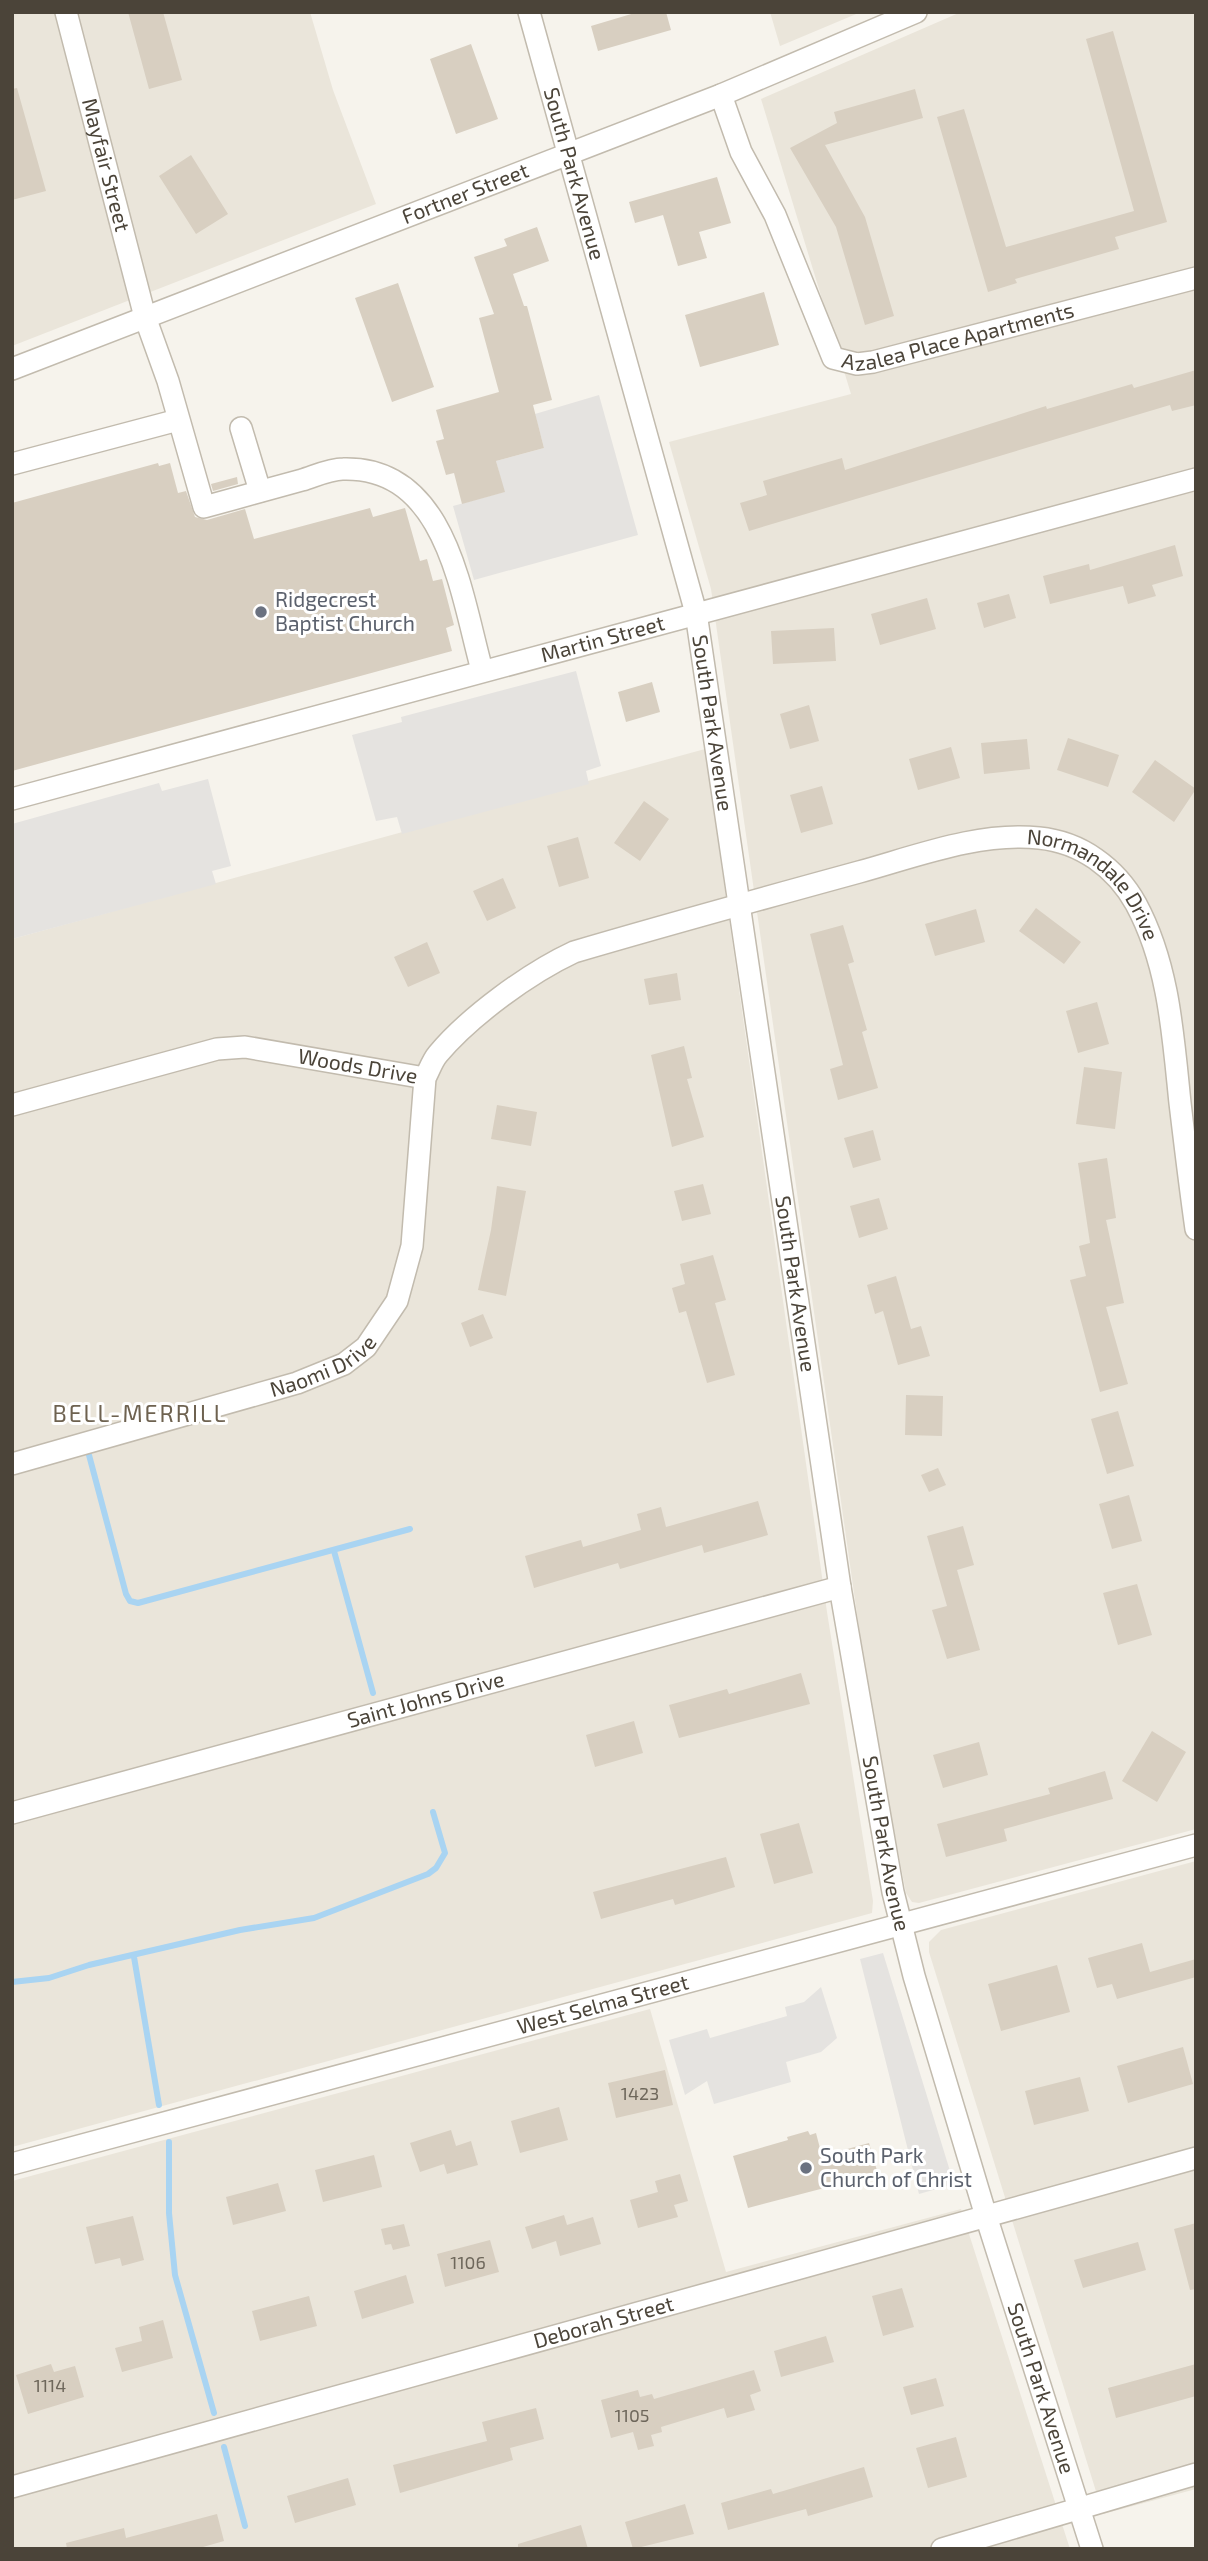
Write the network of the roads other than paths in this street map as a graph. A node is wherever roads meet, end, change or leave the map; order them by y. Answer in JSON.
{"nodes":[{"id":1,"x":66,"y":12,"type":"edge"},
{"id":2,"x":529,"y":12,"type":"edge"},
{"id":3,"x":916,"y":12,"type":"edge"},
{"id":4,"x":876,"y":20,"type":"edge"},
{"id":5,"x":721,"y":95,"type":"junction"},
{"id":6,"x":568,"y":155,"type":"junction"},
{"id":7,"x":1196,"y":278,"type":"edge"},
{"id":8,"x":145,"y":317,"type":"junction"},
{"id":9,"x":12,"y":369,"type":"edge"},
{"id":10,"x":178,"y":420,"type":"junction"},
{"id":11,"x":241,"y":428,"type":"dead end"},
{"id":12,"x":12,"y":464,"type":"edge"},
{"id":13,"x":1196,"y":479,"type":"edge"},
{"id":14,"x":260,"y":492,"type":"junction"},
{"id":15,"x":696,"y":614,"type":"junction"},
{"id":16,"x":482,"y":670,"type":"junction"},
{"id":17,"x":12,"y":799,"type":"edge"},
{"id":18,"x":740,"y":904,"type":"junction"},
{"id":19,"x":425,"y":1079,"type":"junction"},
{"id":20,"x":12,"y":1105,"type":"edge"},
{"id":21,"x":1196,"y":1229,"type":"edge"},
{"id":22,"x":12,"y":1464,"type":"edge"},
{"id":23,"x":840,"y":1587,"type":"junction"},
{"id":24,"x":12,"y":1812,"type":"edge"},
{"id":25,"x":1196,"y":1845,"type":"edge"},
{"id":26,"x":901,"y":1924,"type":"junction"},
{"id":27,"x":1196,"y":2158,"type":"edge"},
{"id":28,"x":12,"y":2164,"type":"edge"},
{"id":29,"x":986,"y":2216,"type":"junction"},
{"id":30,"x":1196,"y":2474,"type":"edge"},
{"id":31,"x":12,"y":2487,"type":"edge"},
{"id":32,"x":1079,"y":2508,"type":"junction"},
{"id":33,"x":942,"y":2549,"type":"edge"},
{"id":34,"x":1092,"y":2549,"type":"edge"}],
"edges":[{"from":1,"to":8,"type":"street","name":"Mayfair Street"},
{"from":2,"to":6,"type":"street","name":"South Park Avenue"},
{"from":3,"to":4,"type":"street","name":"Fortner Street"},
{"from":4,"to":5,"type":"street","name":"Fortner Street"},
{"from":5,"to":6,"type":"street","name":"Fortner Street"},
{"from":5,"to":7,"type":"street","name":"Azalea Place Apartments"},
{"from":6,"to":8,"type":"street","name":"Fortner Street"},
{"from":6,"to":15,"type":"street","name":"South Park Avenue"},
{"from":8,"to":9,"type":"street","name":"Fortner Street"},
{"from":8,"to":10,"type":"street","name":"Mayfair Street"},
{"from":10,"to":12,"type":"street"},
{"from":10,"to":14,"type":"street","name":"Mayfair Street"},
{"from":11,"to":14,"type":"street"},
{"from":13,"to":15,"type":"street","name":"Martin Street"},
{"from":14,"to":16,"type":"street"},
{"from":15,"to":16,"type":"street","name":"Martin Street"},
{"from":15,"to":18,"type":"street","name":"South Park Avenue"},
{"from":16,"to":17,"type":"street","name":"Martin Street"},
{"from":18,"to":19,"type":"street","name":"Woods Drive"},
{"from":18,"to":21,"type":"street","name":"Normandale Drive"},
{"from":18,"to":23,"type":"street","name":"South Park Avenue"},
{"from":19,"to":20,"type":"street","name":"Woods Drive"},
{"from":19,"to":22,"type":"street","name":"Naomi Drive"},
{"from":23,"to":24,"type":"street","name":"Saint Johns Drive"},
{"from":23,"to":26,"type":"street","name":"South Park Avenue"},
{"from":25,"to":26,"type":"street","name":"West Selma Street"},
{"from":26,"to":28,"type":"street","name":"West Selma Street"},
{"from":26,"to":29,"type":"street","name":"South Park Avenue"},
{"from":27,"to":29,"type":"street","name":"Deborah Street"},
{"from":29,"to":31,"type":"street","name":"Deborah Street"},
{"from":29,"to":32,"type":"street","name":"South Park Avenue"},
{"from":30,"to":32,"type":"street"},
{"from":32,"to":33,"type":"street"},
{"from":32,"to":34,"type":"street","name":"South Park Avenue"}]}
